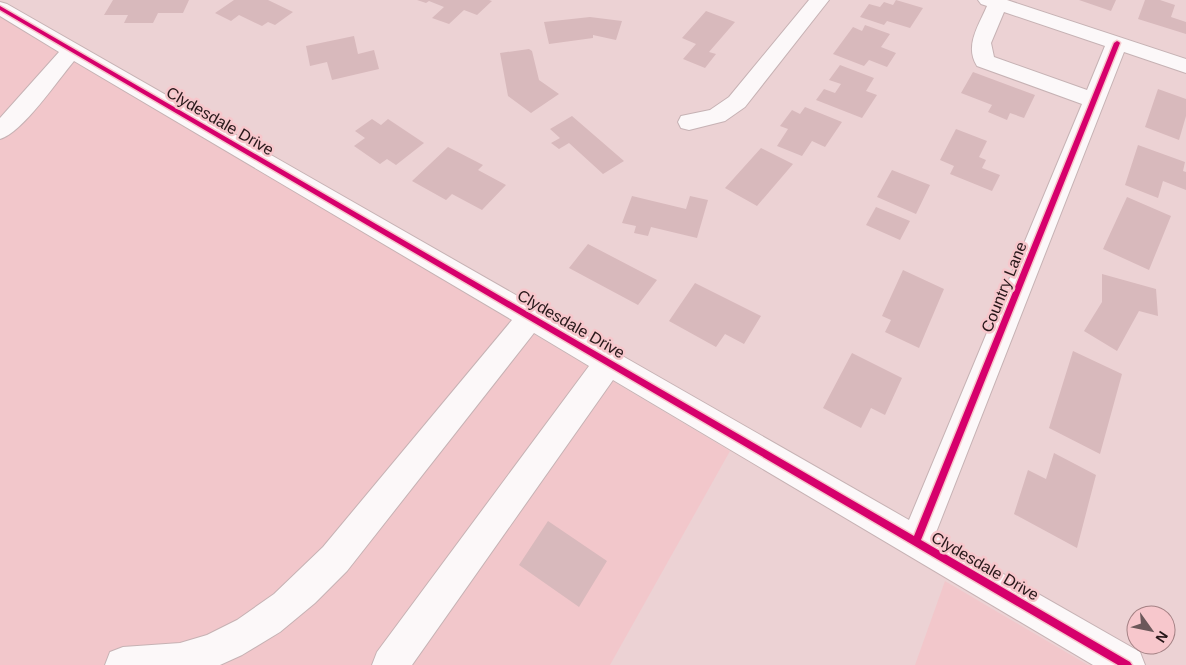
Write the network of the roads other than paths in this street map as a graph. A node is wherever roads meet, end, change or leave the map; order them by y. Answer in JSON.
{"nodes":[{"id":1,"x":819,"y":0,"type":"edge"},
{"id":2,"x":993,"y":2,"type":"edge"},
{"id":3,"x":0,"y":8,"type":"edge"},
{"id":4,"x":1117,"y":43,"type":"junction"},
{"id":5,"x":72,"y":50,"type":"junction"},
{"id":6,"x":1186,"y":66,"type":"edge"},
{"id":7,"x":1094,"y":100,"type":"junction"},
{"id":8,"x":689,"y":122,"type":"dead end"},
{"id":9,"x":0,"y":131,"type":"edge"},
{"id":10,"x":532,"y":317,"type":"junction"},
{"id":11,"x":609,"y":362,"type":"junction"},
{"id":12,"x":916,"y":542,"type":"junction"},
{"id":13,"x":123,"y":665,"type":"edge"},
{"id":14,"x":390,"y":665,"type":"edge"},
{"id":15,"x":1127,"y":665,"type":"edge"}],
"edges":[{"from":1,"to":8,"type":"street"},
{"from":2,"to":4,"type":"street"},
{"from":2,"to":7,"type":"street"},
{"from":3,"to":5,"type":"street","name":"Clydesdale Drive"},
{"from":4,"to":6,"type":"street"},
{"from":4,"to":7,"type":"street","name":"Country Lane"},
{"from":5,"to":9,"type":"street"},
{"from":5,"to":10,"type":"street","name":"Clydesdale Drive"},
{"from":7,"to":12,"type":"street","name":"Country Lane"},
{"from":10,"to":11,"type":"street","name":"Clydesdale Drive"},
{"from":10,"to":13,"type":"street"},
{"from":11,"to":12,"type":"street","name":"Clydesdale Drive"},
{"from":11,"to":14,"type":"street"},
{"from":12,"to":15,"type":"street","name":"Clydesdale Drive"}]}
